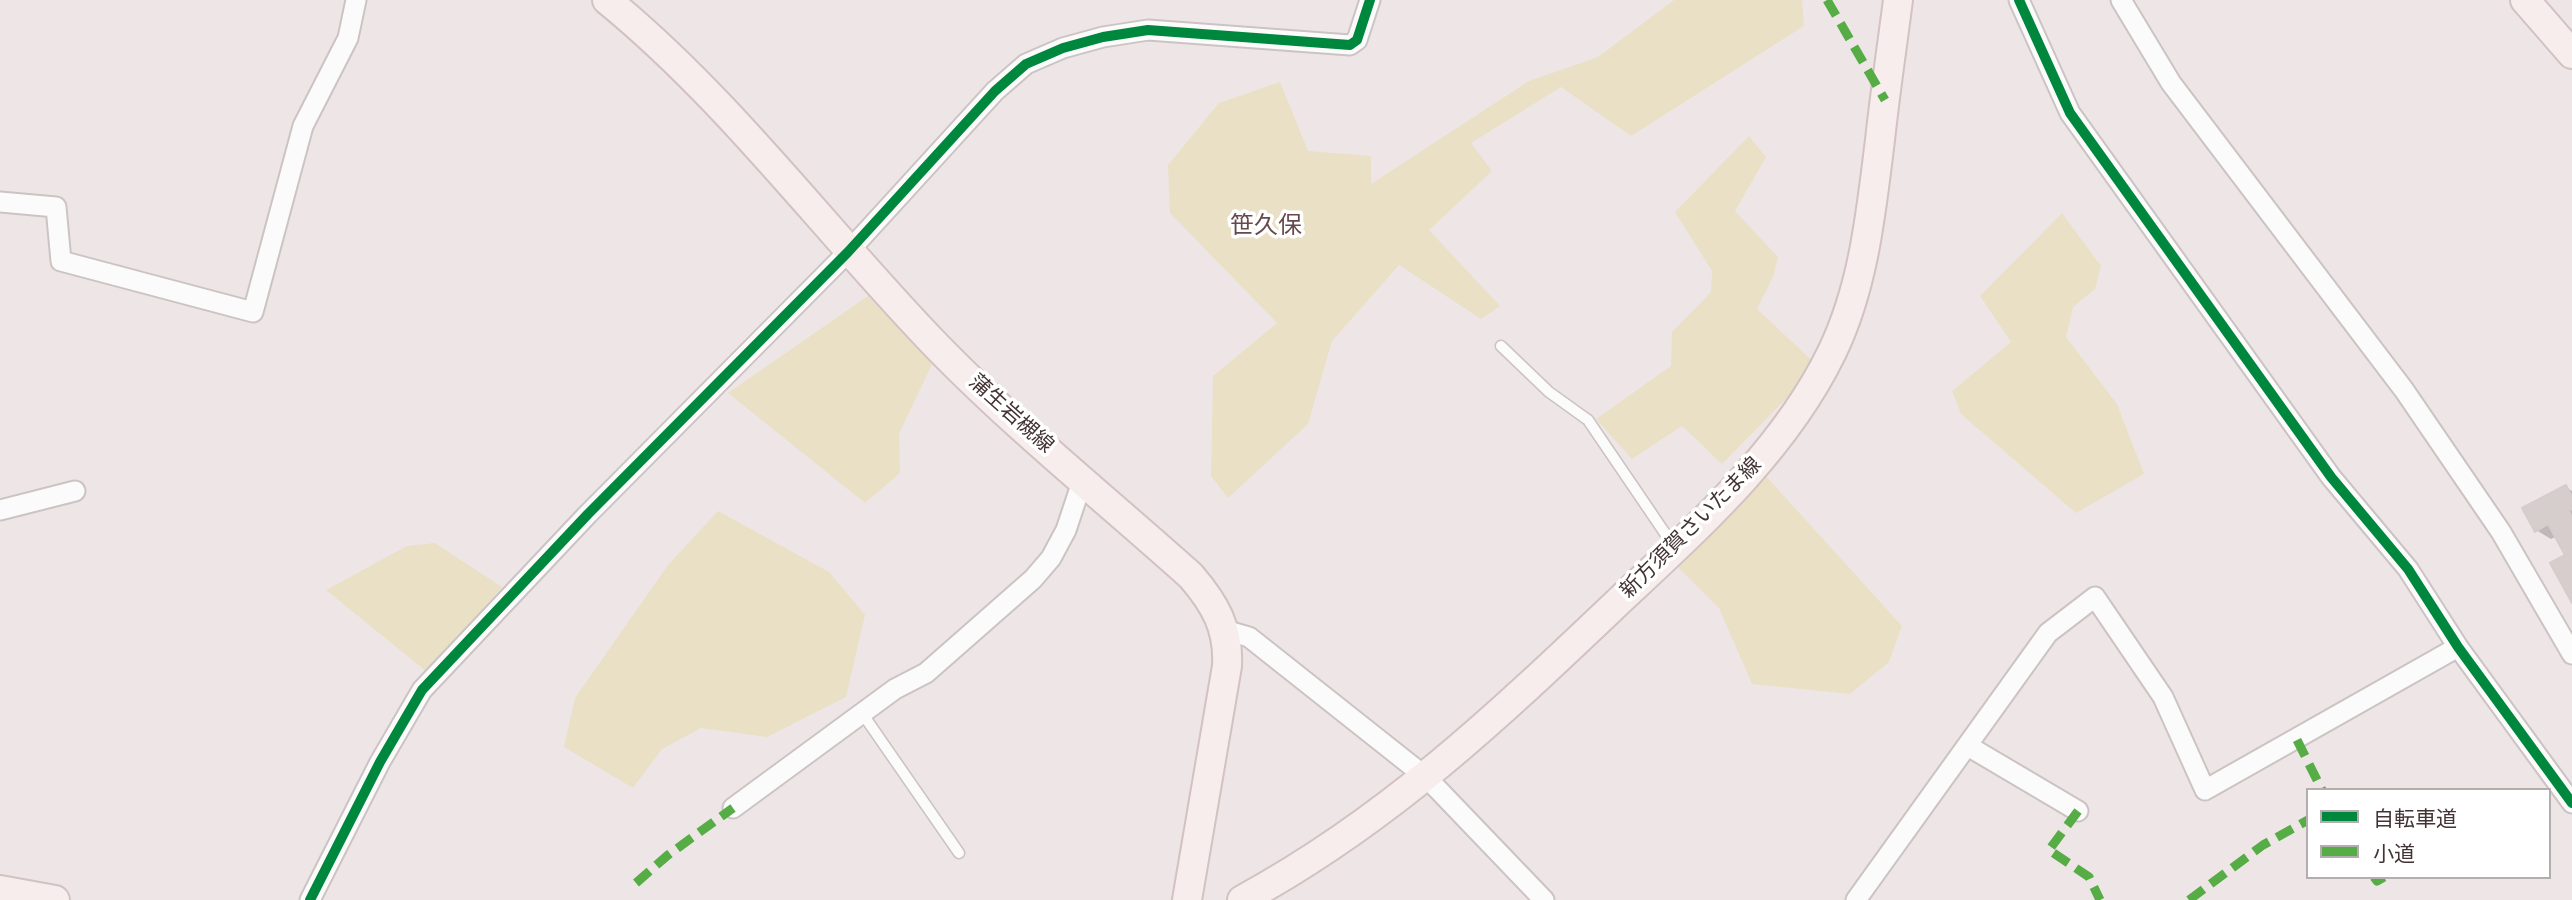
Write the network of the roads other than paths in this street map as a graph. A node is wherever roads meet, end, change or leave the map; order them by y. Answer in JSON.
{"nodes":[{"id":1,"x":356,"y":0,"type":"edge"},
{"id":2,"x":607,"y":0,"type":"edge"},
{"id":3,"x":1370,"y":0,"type":"edge"},
{"id":4,"x":1898,"y":0,"type":"edge"},
{"id":5,"x":2019,"y":0,"type":"edge"},
{"id":6,"x":2121,"y":0,"type":"edge"},
{"id":7,"x":2525,"y":0,"type":"edge"},
{"id":8,"x":2568,"y":42,"type":"edge"},
{"id":9,"x":0,"y":202,"type":"edge"},
{"id":10,"x":848,"y":252,"type":"junction"},
{"id":11,"x":1501,"y":346,"type":"dead end"},
{"id":12,"x":1083,"y":479,"type":"junction"},
{"id":13,"x":75,"y":491,"type":"dead end"},
{"id":14,"x":0,"y":510,"type":"edge"},
{"id":15,"x":1675,"y":548,"type":"junction"},
{"id":16,"x":1225,"y":630,"type":"junction"},
{"id":17,"x":2458,"y":647,"type":"junction"},
{"id":18,"x":2572,"y":654,"type":"edge"},
{"id":19,"x":862,"y":713,"type":"junction"},
{"id":20,"x":1968,"y":746,"type":"junction"},
{"id":21,"x":1427,"y":778,"type":"junction"},
{"id":22,"x":2572,"y":803,"type":"edge"},
{"id":23,"x":733,"y":808,"type":"dead end"},
{"id":24,"x":2078,"y":811,"type":"dead end"},
{"id":25,"x":959,"y":853,"type":"dead end"},
{"id":26,"x":0,"y":890,"type":"edge"},
{"id":27,"x":55,"y":900,"type":"edge"},
{"id":28,"x":310,"y":900,"type":"edge"},
{"id":29,"x":1187,"y":900,"type":"edge"},
{"id":30,"x":1242,"y":900,"type":"edge"},
{"id":31,"x":1544,"y":900,"type":"edge"},
{"id":32,"x":1856,"y":900,"type":"edge"}],
"edges":[{"from":1,"to":9,"type":"street"},
{"from":2,"to":10,"type":"main road","name":"蒲生岩槻線"},
{"from":3,"to":10,"type":"street"},
{"from":4,"to":15,"type":"main road","name":"新方須賀さいたま線"},
{"from":5,"to":17,"type":"street"},
{"from":6,"to":18,"type":"street"},
{"from":7,"to":8,"type":"main road"},
{"from":10,"to":12,"type":"main road","name":"蒲生岩槻線"},
{"from":10,"to":28,"type":"street"},
{"from":11,"to":15,"type":"lane"},
{"from":12,"to":16,"type":"main road","name":"蒲生岩槻線"},
{"from":12,"to":19,"type":"street"},
{"from":13,"to":14,"type":"street"},
{"from":15,"to":21,"type":"main road","name":"新方須賀さいたま線"},
{"from":16,"to":21,"type":"street"},
{"from":16,"to":29,"type":"main road","name":"蒲生岩槻線"},
{"from":17,"to":20,"type":"street"},
{"from":17,"to":22,"type":"street"},
{"from":19,"to":23,"type":"street"},
{"from":19,"to":25,"type":"lane"},
{"from":20,"to":24,"type":"street"},
{"from":20,"to":32,"type":"street"},
{"from":21,"to":30,"type":"main road","name":"新方須賀さいたま線"},
{"from":21,"to":31,"type":"street"},
{"from":26,"to":27,"type":"main road"}]}
